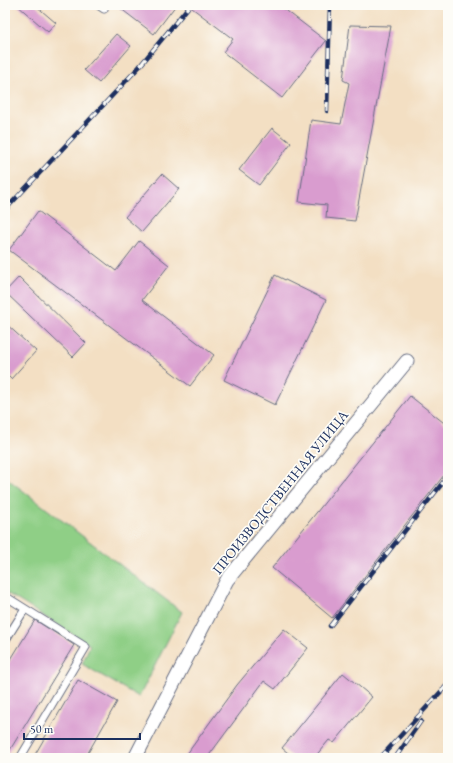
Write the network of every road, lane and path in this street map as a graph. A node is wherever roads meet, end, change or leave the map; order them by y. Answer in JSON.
{"nodes":[{"id":1,"x":407,"y":361,"type":"dead end"},
{"id":2,"x":5,"y":596,"type":"edge"},
{"id":3,"x":25,"y":609,"type":"junction"},
{"id":4,"x":5,"y":641,"type":"edge"},
{"id":5,"x":20,"y":758,"type":"edge"},
{"id":6,"x":135,"y":758,"type":"edge"}],
"edges":[{"from":1,"to":6,"type":"street","name":"ПРОИЗВОДСТВЕННАЯ УЛИЦА"},
{"from":2,"to":3,"type":"lane"},
{"from":3,"to":4,"type":"lane"},
{"from":3,"to":5,"type":"lane"}]}
